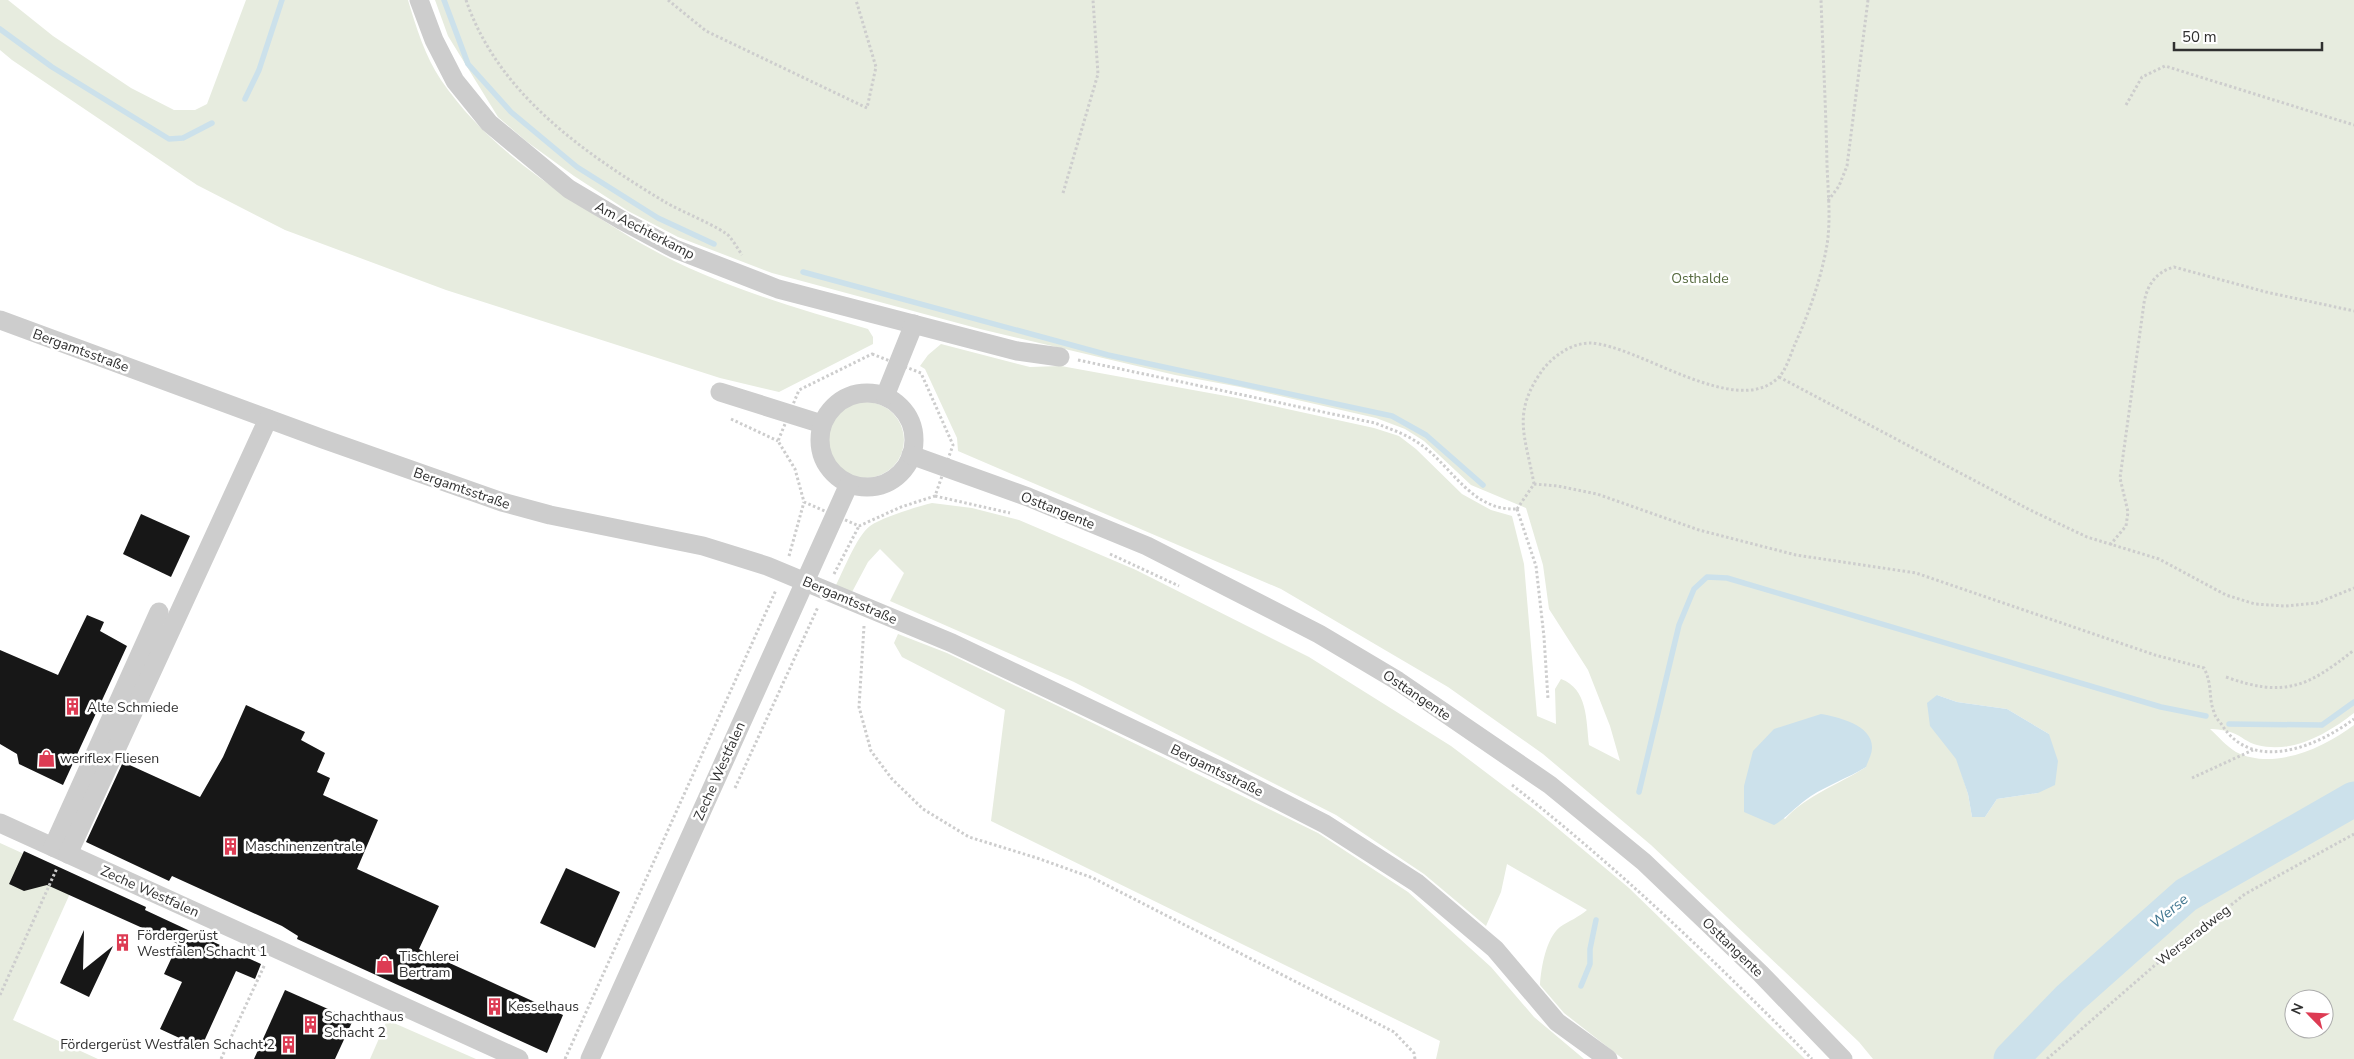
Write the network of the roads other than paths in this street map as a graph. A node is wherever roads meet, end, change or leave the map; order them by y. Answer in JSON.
{"nodes":[{"id":1,"x":418,"y":0,"type":"edge"},
{"id":2,"x":0,"y":320,"type":"edge"},
{"id":3,"x":914,"y":324,"type":"junction"},
{"id":4,"x":1060,"y":357,"type":"road end"},
{"id":5,"x":720,"y":392,"type":"dead end"},
{"id":6,"x":885,"y":396,"type":"junction"},
{"id":7,"x":268,"y":419,"type":"junction"},
{"id":8,"x":822,"y":424,"type":"junction"},
{"id":9,"x":911,"y":455,"type":"junction"},
{"id":10,"x":849,"y":484,"type":"junction"},
{"id":11,"x":804,"y":580,"type":"junction"},
{"id":12,"x":159,"y":612,"type":"dead end"},
{"id":13,"x":0,"y":823,"type":"edge"},
{"id":14,"x":62,"y":851,"type":"junction"},
{"id":15,"x":519,"y":1059,"type":"edge"},
{"id":16,"x":590,"y":1059,"type":"edge"},
{"id":17,"x":1608,"y":1059,"type":"edge"},
{"id":18,"x":1843,"y":1059,"type":"edge"}],
"edges":[{"from":1,"to":3,"type":"street","name":"Am Aechterkamp"},
{"from":2,"to":7,"type":"street","name":"Bergamtsstraße"},
{"from":3,"to":4,"type":"street","name":"Am Aechterkamp"},
{"from":3,"to":6,"type":"street"},
{"from":5,"to":8,"type":"street"},
{"from":6,"to":8,"type":"street"},
{"from":6,"to":9,"type":"street"},
{"from":7,"to":11,"type":"street","name":"Bergamtsstraße"},
{"from":7,"to":14,"type":"street"},
{"from":8,"to":10,"type":"street"},
{"from":9,"to":10,"type":"street"},
{"from":9,"to":18,"type":"street","name":"Osttangente"},
{"from":10,"to":11,"type":"street","name":"Zeche Westfalen"},
{"from":11,"to":16,"type":"street","name":"Zeche Westfalen"},
{"from":11,"to":17,"type":"street","name":"Bergamtsstraße"},
{"from":12,"to":14,"type":"street"},
{"from":13,"to":14,"type":"street","name":"Zeche Westfalen"},
{"from":14,"to":15,"type":"street","name":"Zeche Westfalen"}]}
